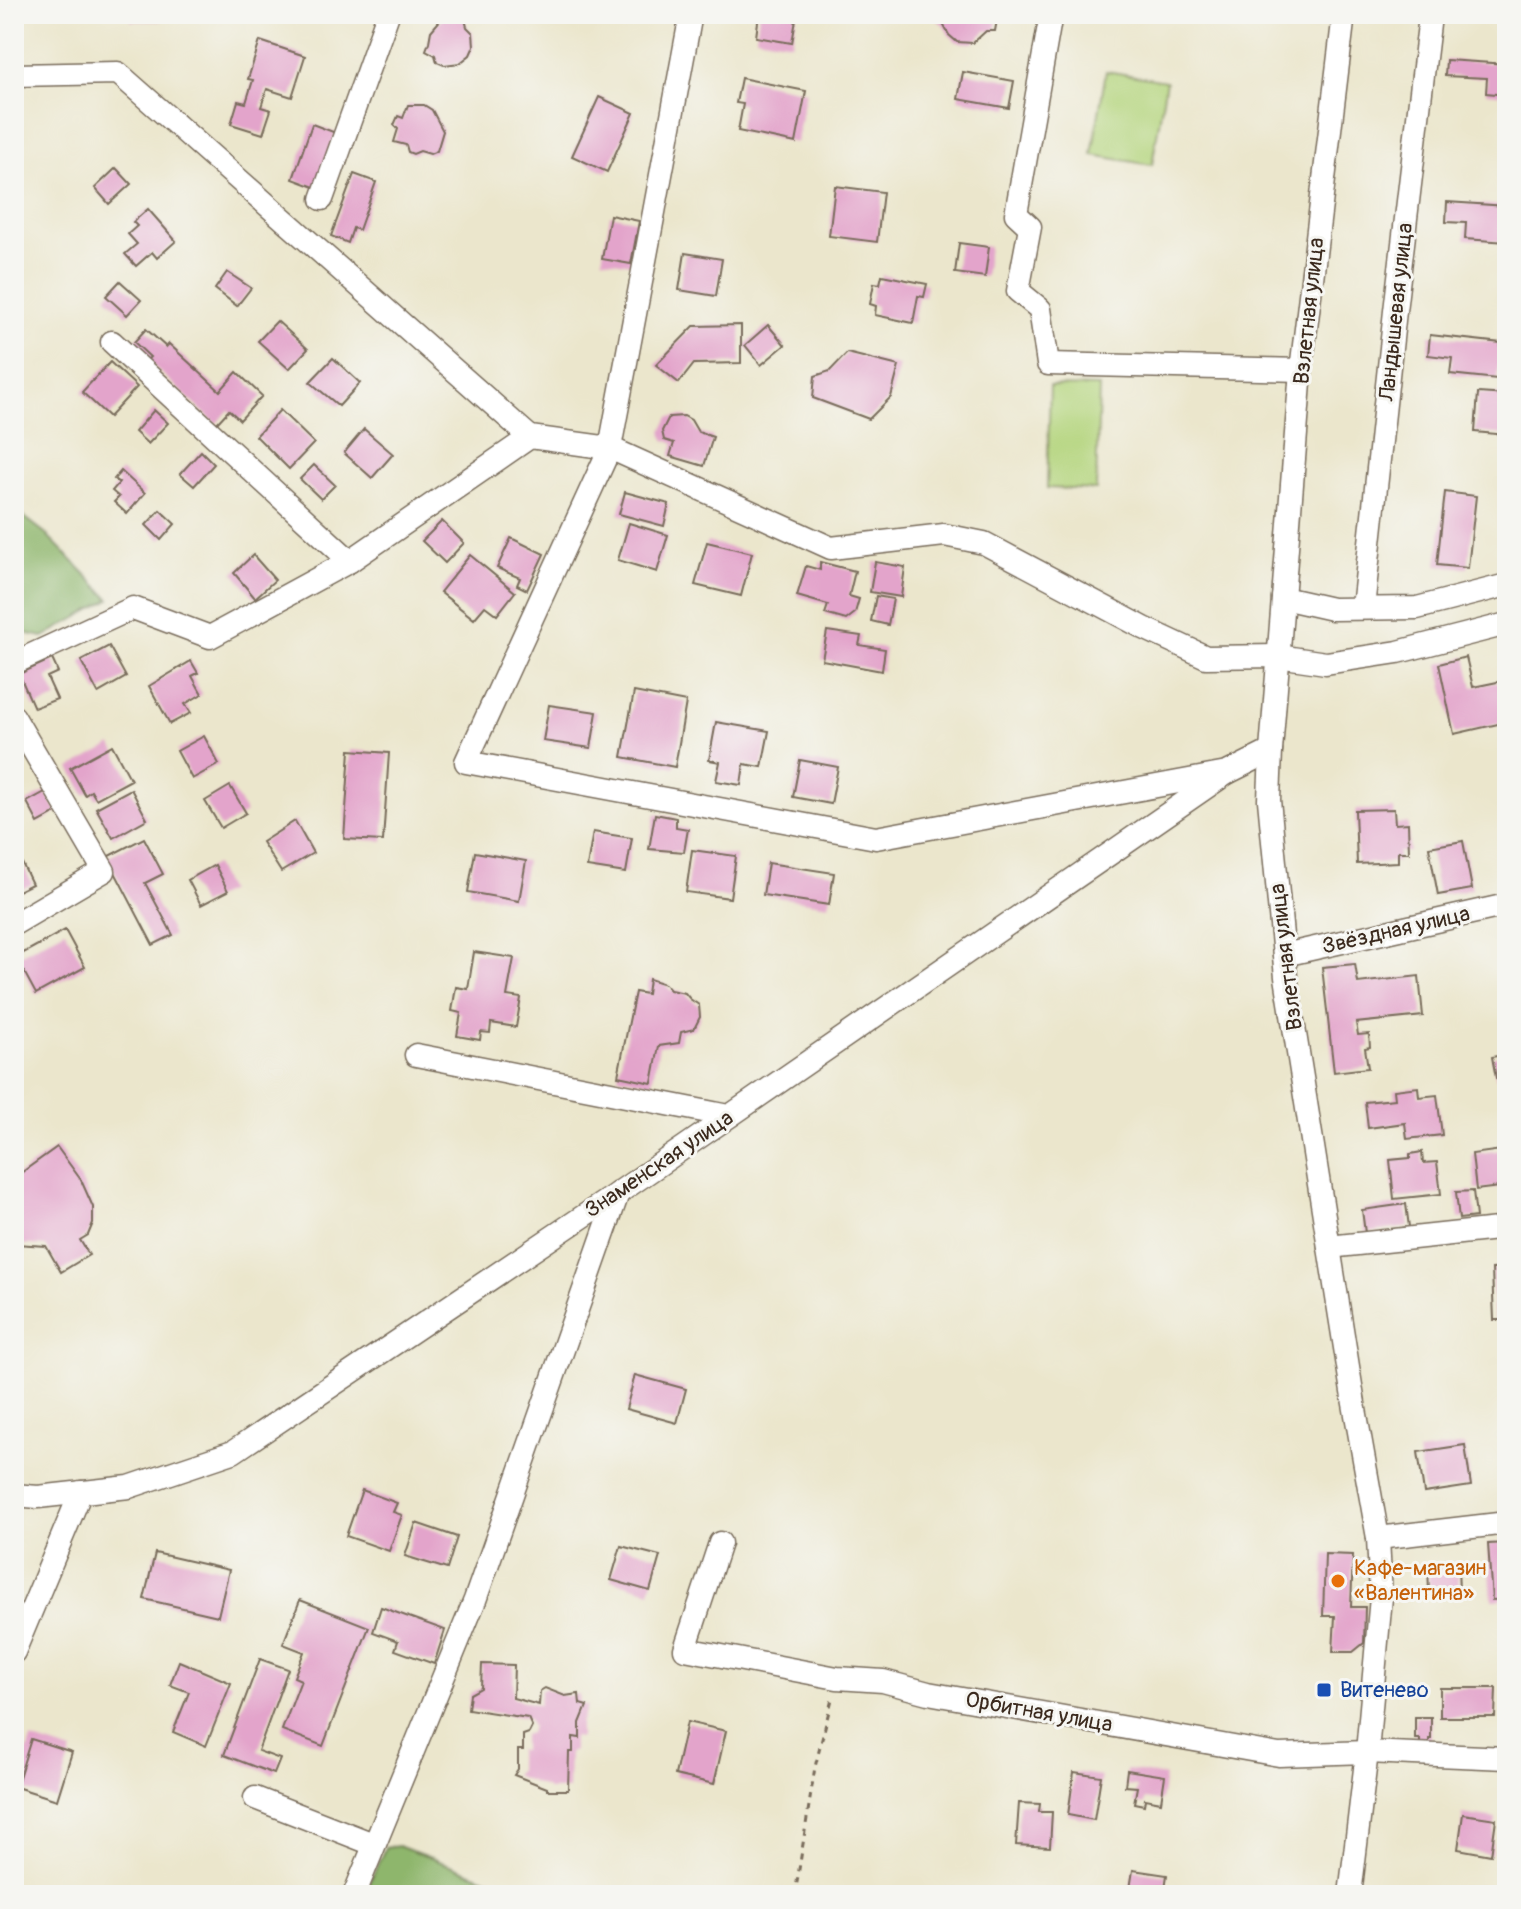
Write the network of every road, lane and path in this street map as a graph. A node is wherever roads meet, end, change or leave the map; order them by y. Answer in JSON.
{"nodes":[{"id":1,"x":388,"y":14,"type":"edge"},
{"id":2,"x":691,"y":14,"type":"edge"},
{"id":3,"x":1051,"y":14,"type":"edge"},
{"id":4,"x":1344,"y":14,"type":"edge"},
{"id":5,"x":1428,"y":15,"type":"edge"},
{"id":6,"x":14,"y":75,"type":"edge"},
{"id":7,"x":322,"y":199,"type":"dead end"},
{"id":8,"x":112,"y":342,"type":"dead end"},
{"id":9,"x":1301,"y":370,"type":"junction"},
{"id":10,"x":530,"y":437,"type":"junction"},
{"id":11,"x":610,"y":448,"type":"junction"},
{"id":12,"x":350,"y":561,"type":"junction"},
{"id":13,"x":1507,"y":585,"type":"edge"},
{"id":14,"x":1283,"y":598,"type":"junction"},
{"id":15,"x":1363,"y":608,"type":"junction"},
{"id":16,"x":1507,"y":624,"type":"edge"},
{"id":17,"x":1278,"y":656,"type":"junction"},
{"id":18,"x":14,"y":663,"type":"edge"},
{"id":19,"x":14,"y":717,"type":"edge"},
{"id":20,"x":1271,"y":751,"type":"junction"},
{"id":21,"x":1227,"y":773,"type":"junction"},
{"id":22,"x":1507,"y":905,"type":"edge"},
{"id":23,"x":14,"y":924,"type":"edge"},
{"id":24,"x":1284,"y":955,"type":"junction"},
{"id":25,"x":416,"y":1055,"type":"dead end"},
{"id":26,"x":729,"y":1116,"type":"junction"},
{"id":27,"x":618,"y":1193,"type":"junction"},
{"id":28,"x":1507,"y":1228,"type":"edge"},
{"id":29,"x":1329,"y":1247,"type":"junction"},
{"id":30,"x":81,"y":1492,"type":"junction"},
{"id":31,"x":14,"y":1495,"type":"edge"},
{"id":32,"x":1507,"y":1523,"type":"edge"},
{"id":33,"x":1378,"y":1538,"type":"junction"},
{"id":34,"x":720,"y":1543,"type":"dead end"},
{"id":35,"x":14,"y":1652,"type":"edge"},
{"id":36,"x":837,"y":1678,"type":"junction"},
{"id":37,"x":1367,"y":1752,"type":"junction"},
{"id":38,"x":1507,"y":1758,"type":"edge"},
{"id":39,"x":255,"y":1798,"type":"dead end"},
{"id":40,"x":373,"y":1844,"type":"junction"},
{"id":41,"x":354,"y":1895,"type":"edge"},
{"id":42,"x":795,"y":1895,"type":"edge"},
{"id":43,"x":1350,"y":1895,"type":"edge"}],
"edges":[{"from":1,"to":7,"type":"street"},
{"from":2,"to":11,"type":"street"},
{"from":3,"to":9,"type":"street"},
{"from":4,"to":9,"type":"street","name":"Взлетная улица"},
{"from":5,"to":15,"type":"street","name":"Ландышевая улица"},
{"from":6,"to":10,"type":"street"},
{"from":8,"to":12,"type":"street"},
{"from":9,"to":14,"type":"street","name":"Взлетная улица"},
{"from":10,"to":11,"type":"street"},
{"from":10,"to":12,"type":"street"},
{"from":11,"to":17,"type":"street"},
{"from":11,"to":21,"type":"street"},
{"from":12,"to":18,"type":"street"},
{"from":13,"to":15,"type":"street"},
{"from":14,"to":15,"type":"street"},
{"from":14,"to":17,"type":"street","name":"Взлетная улица"},
{"from":16,"to":17,"type":"street"},
{"from":17,"to":20,"type":"street","name":"Взлетная улица"},
{"from":19,"to":23,"type":"street"},
{"from":20,"to":21,"type":"street","name":"Знаменская улица"},
{"from":20,"to":24,"type":"street","name":"Взлетная улица"},
{"from":21,"to":26,"type":"street","name":"Знаменская улица"},
{"from":22,"to":24,"type":"street","name":"Звёздная улица"},
{"from":24,"to":29,"type":"street","name":"Взлетная улица"},
{"from":25,"to":26,"type":"street"},
{"from":26,"to":27,"type":"street","name":"Знаменская улица"},
{"from":27,"to":30,"type":"street","name":"Знаменская улица"},
{"from":27,"to":40,"type":"street"},
{"from":28,"to":29,"type":"street"},
{"from":29,"to":33,"type":"street","name":"Взлетная улица"},
{"from":30,"to":31,"type":"street","name":"Знаменская улица"},
{"from":30,"to":35,"type":"street"},
{"from":32,"to":33,"type":"street"},
{"from":33,"to":37,"type":"street","name":"Взлетная улица"},
{"from":34,"to":36,"type":"street","name":"Орбитная улица"},
{"from":36,"to":37,"type":"street","name":"Орбитная улица"},
{"from":36,"to":42,"type":"path"},
{"from":37,"to":38,"type":"street","name":"Орбитная улица"},
{"from":37,"to":43,"type":"street","name":"Взлетная улица"},
{"from":39,"to":40,"type":"street"},
{"from":40,"to":41,"type":"street"}]}
